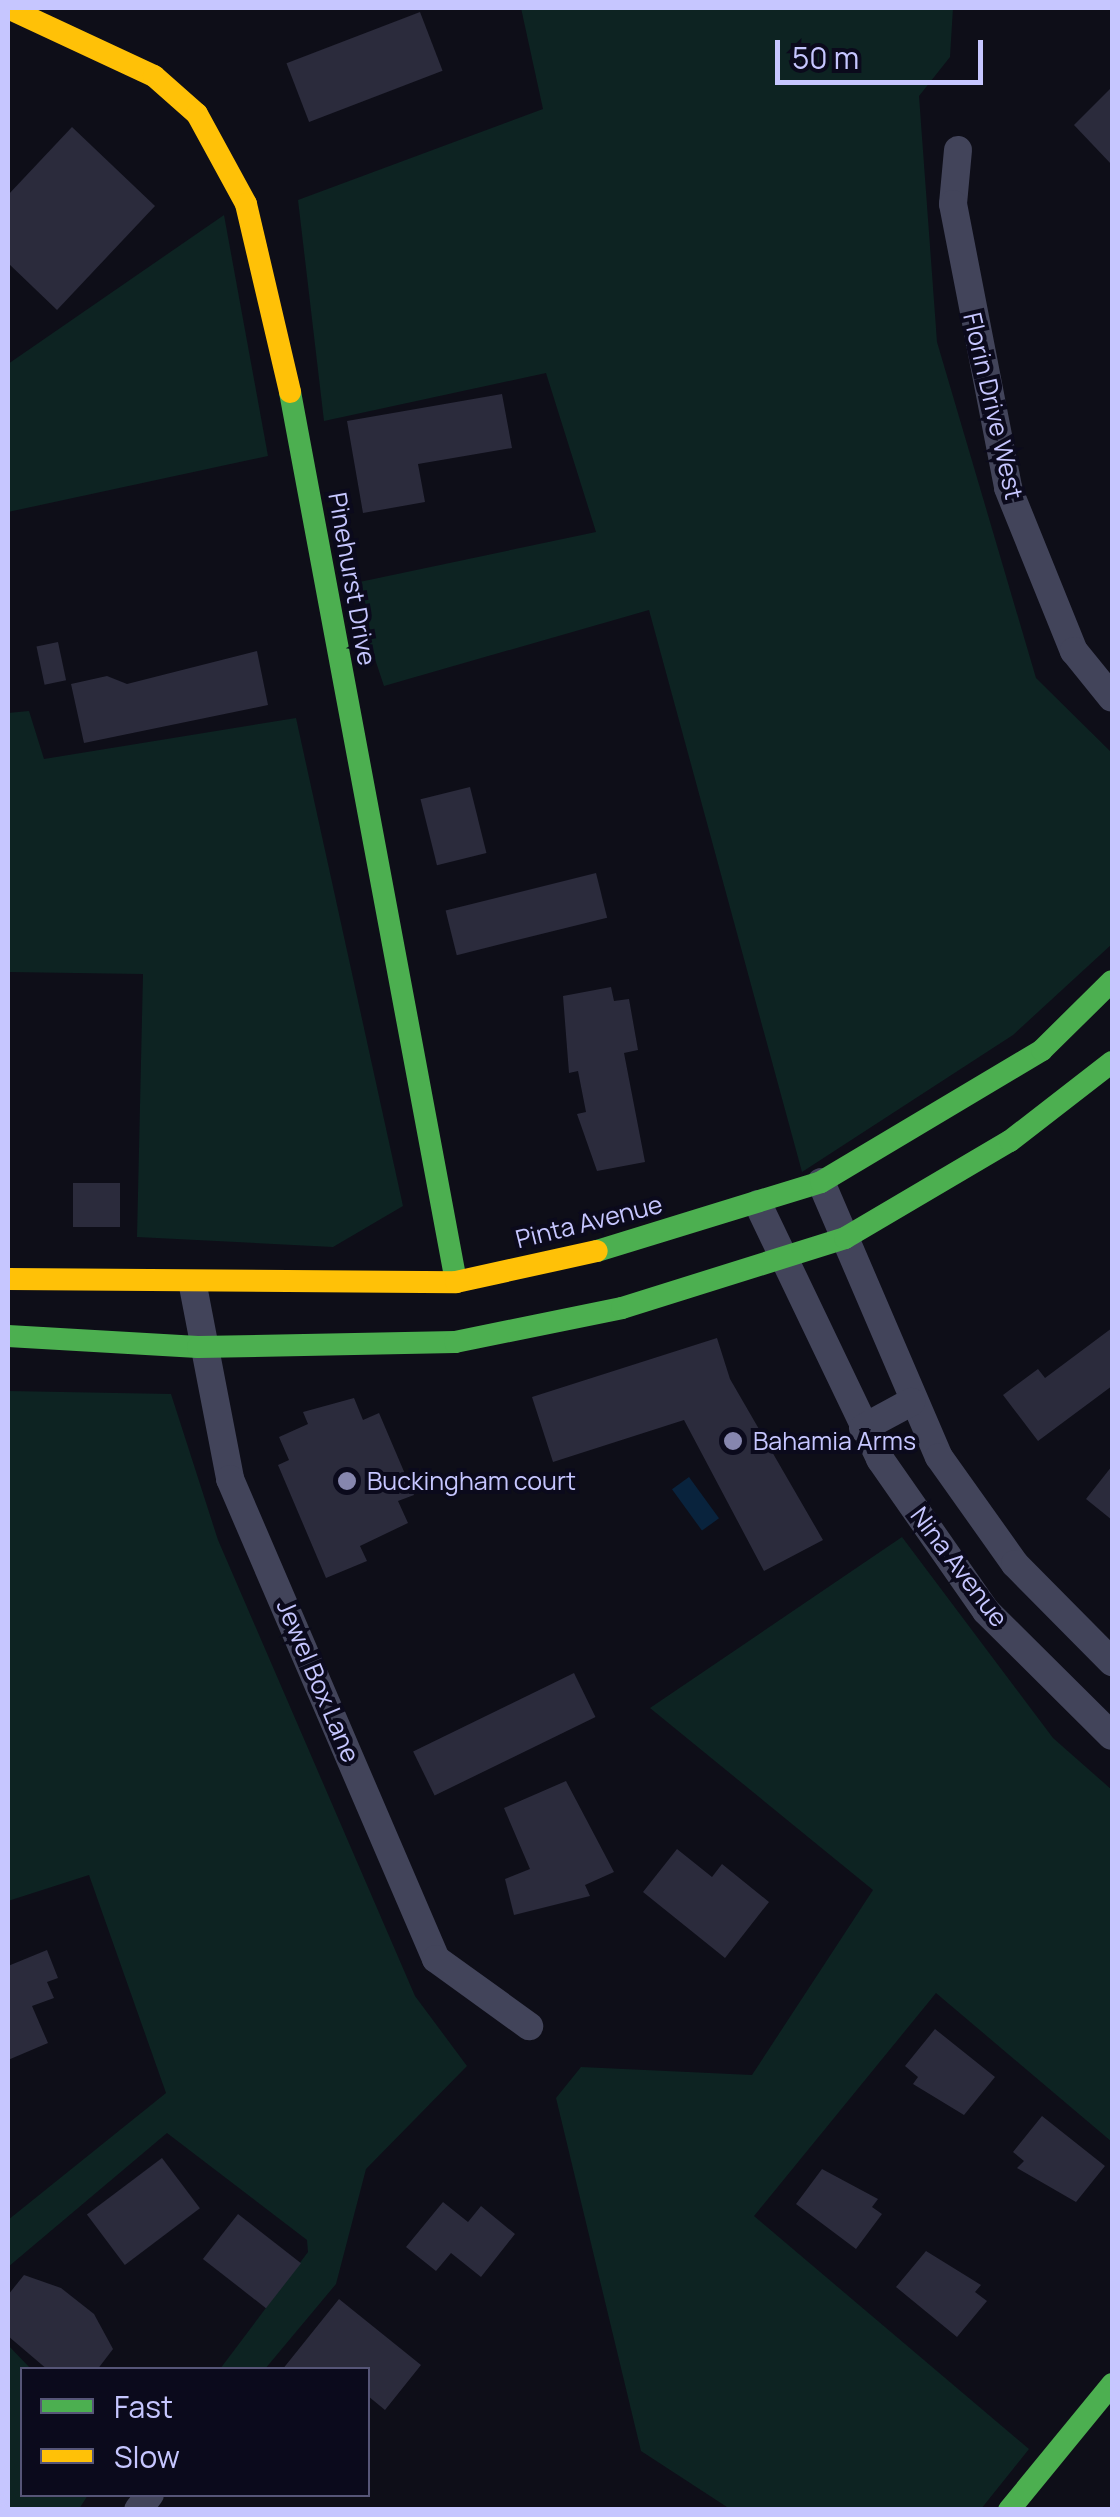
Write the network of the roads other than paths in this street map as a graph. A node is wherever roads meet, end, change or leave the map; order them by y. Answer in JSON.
{"nodes":[{"id":1,"x":8,"y":8,"type":"edge"},
{"id":2,"x":958,"y":150,"type":"dead end"},
{"id":3,"x":1112,"y":698,"type":"edge"},
{"id":4,"x":1112,"y":981,"type":"edge"},
{"id":5,"x":1112,"y":1062,"type":"edge"},
{"id":6,"x":821,"y":1182,"type":"junction"},
{"id":7,"x":758,"y":1204,"type":"junction"},
{"id":8,"x":844,"y":1238,"type":"junction"},
{"id":9,"x":784,"y":1260,"type":"junction"},
{"id":10,"x":8,"y":1279,"type":"edge"},
{"id":11,"x":456,"y":1282,"type":"junction"},
{"id":12,"x":193,"y":1286,"type":"junction"},
{"id":13,"x":8,"y":1336,"type":"edge"},
{"id":14,"x":198,"y":1347,"type":"junction"},
{"id":15,"x":911,"y":1402,"type":"junction"},
{"id":16,"x":863,"y":1428,"type":"junction"},
{"id":17,"x":1112,"y":1662,"type":"edge"},
{"id":18,"x":1112,"y":1736,"type":"edge"},
{"id":19,"x":530,"y":2026,"type":"dead end"},
{"id":20,"x":1112,"y":2384,"type":"edge"},
{"id":21,"x":1010,"y":2510,"type":"edge"}],
"edges":[{"from":1,"to":11,"type":"street","name":"Pinehurst Drive"},
{"from":2,"to":3,"type":"street","name":"Florin Drive West"},
{"from":4,"to":6,"type":"street","name":"Pinta Avenue"},
{"from":5,"to":8,"type":"street"},
{"from":6,"to":7,"type":"street","name":"Pinta Avenue"},
{"from":6,"to":8,"type":"street","name":"Nina Avenue"},
{"from":7,"to":9,"type":"street","name":"Nina Avenue"},
{"from":7,"to":11,"type":"street","name":"Pinta Avenue"},
{"from":8,"to":9,"type":"street"},
{"from":8,"to":15,"type":"street","name":"Nina Avenue"},
{"from":9,"to":14,"type":"street"},
{"from":9,"to":16,"type":"street","name":"Nina Avenue"},
{"from":10,"to":12,"type":"street","name":"Pinta Avenue"},
{"from":11,"to":12,"type":"street","name":"Pinta Avenue"},
{"from":12,"to":14,"type":"street","name":"Jewel Box Lane"},
{"from":13,"to":14,"type":"street"},
{"from":14,"to":19,"type":"street","name":"Jewel Box Lane"},
{"from":15,"to":16,"type":"street"},
{"from":15,"to":17,"type":"street","name":"Nina Avenue"},
{"from":16,"to":18,"type":"street","name":"Nina Avenue"},
{"from":20,"to":21,"type":"street"}]}
